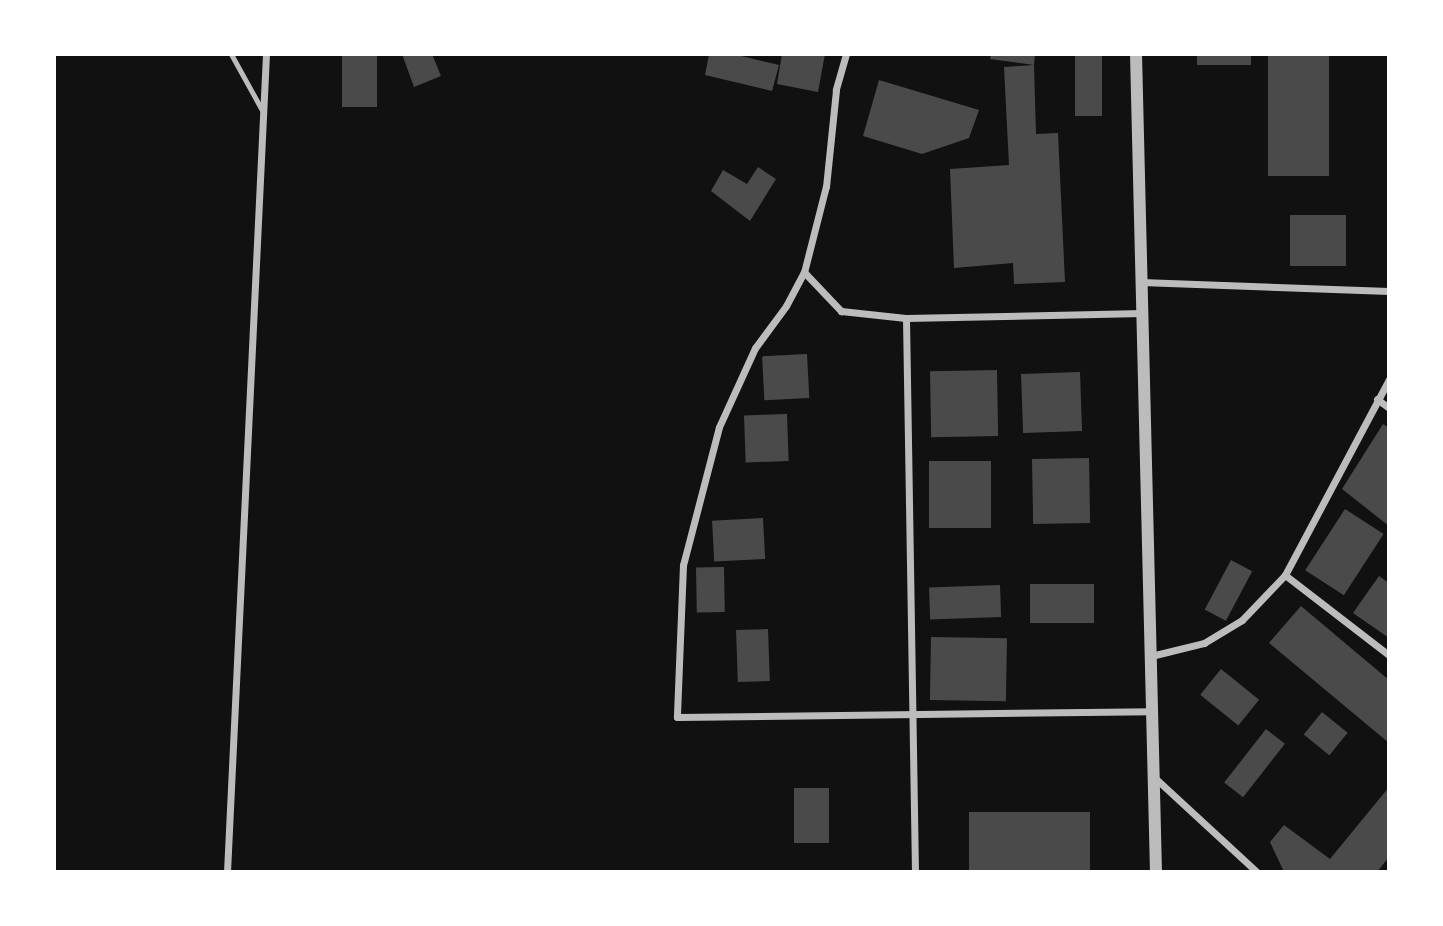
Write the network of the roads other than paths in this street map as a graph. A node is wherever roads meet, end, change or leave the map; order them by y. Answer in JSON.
{"nodes":[{"id":1,"x":231,"y":54,"type":"edge"},
{"id":2,"x":266,"y":54,"type":"edge"},
{"id":3,"x":846,"y":54,"type":"edge"},
{"id":4,"x":1136,"y":54,"type":"edge"},
{"id":5,"x":263,"y":112,"type":"junction"},
{"id":6,"x":804,"y":272,"type":"junction"},
{"id":7,"x":1141,"y":282,"type":"junction"},
{"id":8,"x":1389,"y":291,"type":"edge"},
{"id":9,"x":1144,"y":313,"type":"junction"},
{"id":10,"x":906,"y":318,"type":"junction"},
{"id":11,"x":1389,"y":379,"type":"edge"},
{"id":12,"x":1377,"y":399,"type":"junction"},
{"id":13,"x":1389,"y":408,"type":"edge"},
{"id":14,"x":1285,"y":575,"type":"junction"},
{"id":15,"x":1389,"y":654,"type":"edge"},
{"id":16,"x":1151,"y":656,"type":"junction"},
{"id":17,"x":1152,"y":712,"type":"junction"},
{"id":18,"x":911,"y":717,"type":"junction"},
{"id":19,"x":1153,"y":776,"type":"junction"},
{"id":20,"x":227,"y":872,"type":"edge"},
{"id":21,"x":915,"y":872,"type":"edge"},
{"id":22,"x":1156,"y":872,"type":"edge"},
{"id":23,"x":1257,"y":872,"type":"edge"}],
"edges":[{"from":1,"to":5,"type":"lane"},
{"from":2,"to":5,"type":"street"},
{"from":3,"to":6,"type":"street"},
{"from":4,"to":7,"type":"street"},
{"from":5,"to":20,"type":"street"},
{"from":6,"to":10,"type":"street"},
{"from":6,"to":18,"type":"street"},
{"from":7,"to":8,"type":"street"},
{"from":7,"to":9,"type":"street"},
{"from":9,"to":10,"type":"street"},
{"from":9,"to":16,"type":"street"},
{"from":10,"to":18,"type":"street"},
{"from":11,"to":12,"type":"street"},
{"from":12,"to":13,"type":"street"},
{"from":12,"to":14,"type":"street"},
{"from":14,"to":15,"type":"street"},
{"from":14,"to":16,"type":"street"},
{"from":16,"to":17,"type":"street"},
{"from":17,"to":18,"type":"street"},
{"from":17,"to":19,"type":"street"},
{"from":18,"to":21,"type":"street"},
{"from":19,"to":22,"type":"street"},
{"from":19,"to":23,"type":"street"}]}
